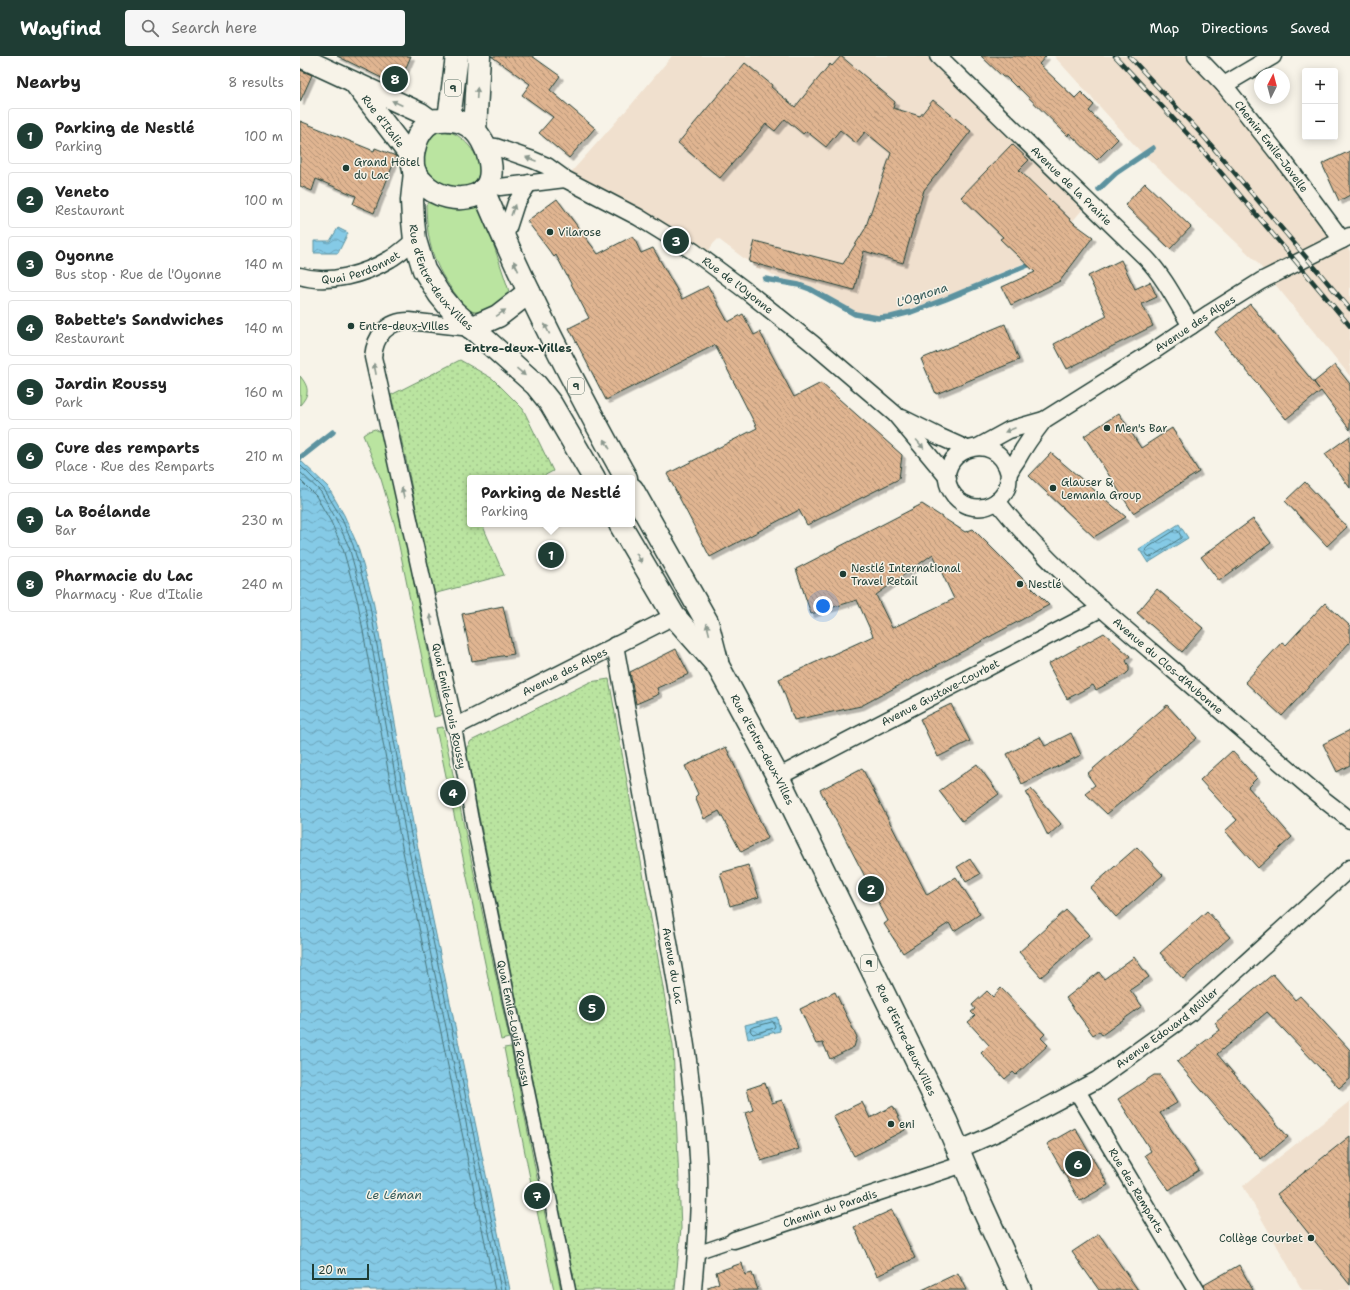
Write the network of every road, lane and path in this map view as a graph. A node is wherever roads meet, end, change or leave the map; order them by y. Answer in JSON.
{"nodes":[{"id":1,"x":457,"y":56,"type":"edge"},
{"id":2,"x":479,"y":56,"type":"edge"},
{"id":3,"x":938,"y":56,"type":"edge"},
{"id":4,"x":1196,"y":56,"type":"edge"},
{"id":5,"x":1273,"y":56,"type":"edge"},
{"id":6,"x":300,"y":57,"type":"edge"},
{"id":7,"x":352,"y":82,"type":"junction"},
{"id":8,"x":1224,"y":85,"type":"junction"},
{"id":9,"x":434,"y":118,"type":"junction"},
{"id":10,"x":480,"y":138,"type":"junction"},
{"id":11,"x":414,"y":166,"type":"junction"},
{"id":12,"x":565,"y":179,"type":"junction"},
{"id":13,"x":530,"y":183,"type":"junction"},
{"id":14,"x":485,"y":188,"type":"junction"},
{"id":15,"x":1346,"y":238,"type":"edge"},
{"id":16,"x":416,"y":240,"type":"junction"},
{"id":17,"x":504,"y":240,"type":"junction"},
{"id":18,"x":300,"y":276,"type":"edge"},
{"id":19,"x":529,"y":292,"type":"junction"},
{"id":20,"x":1192,"y":326,"type":"junction"},
{"id":21,"x":471,"y":328,"type":"junction"},
{"id":22,"x":895,"y":414,"type":"junction"},
{"id":23,"x":1044,"y":420,"type":"junction"},
{"id":24,"x":973,"y":448,"type":"junction"},
{"id":25,"x":1009,"y":474,"type":"junction"},
{"id":26,"x":592,"y":475,"type":"edge"},
{"id":27,"x":624,"y":475,"type":"edge"},
{"id":28,"x":948,"y":478,"type":"junction"},
{"id":29,"x":635,"y":494,"type":"edge"},
{"id":30,"x":997,"y":501,"type":"junction"},
{"id":31,"x":622,"y":527,"type":"edge"},
{"id":32,"x":1102,"y":608,"type":"junction"},
{"id":33,"x":674,"y":616,"type":"junction"},
{"id":34,"x":615,"y":645,"type":"junction"},
{"id":35,"x":718,"y":666,"type":"junction"},
{"id":36,"x":455,"y":727,"type":"junction"},
{"id":37,"x":778,"y":777,"type":"junction"},
{"id":38,"x":1350,"y":820,"type":"edge"},
{"id":39,"x":1350,"y":868,"type":"edge"},
{"id":40,"x":1077,"y":1091,"type":"junction"},
{"id":41,"x":961,"y":1157,"type":"junction"},
{"id":42,"x":734,"y":1240,"type":"joint"},
{"id":43,"x":696,"y":1252,"type":"junction"},
{"id":44,"x":569,"y":1290,"type":"edge"},
{"id":45,"x":693,"y":1290,"type":"edge"},
{"id":46,"x":1020,"y":1290,"type":"edge"},
{"id":47,"x":1196,"y":1290,"type":"edge"}],
"edges":[{"from":1,"to":9,"type":"main road","number":"9"},
{"from":10,"to":2,"type":"main road","number":"9","one_way":true},
{"from":3,"to":20,"type":"street","name":"Avenue de la Prairie"},
{"from":4,"to":8,"type":"street","name":"Chemin Emile-Javelle"},
{"from":5,"to":8,"type":"street"},
{"from":6,"to":7,"type":"street","name":"Rue d'Italie"},
{"from":9,"to":7,"type":"street","name":"Rue d'Italie","one_way":true},
{"from":7,"to":11,"type":"street","name":"Rue d'Italie"},
{"from":8,"to":15,"type":"street","name":"Chemin Emile-Javelle"},
{"from":9,"to":10,"type":"main road"},
{"from":9,"to":11,"type":"main road"},
{"from":12,"to":10,"type":"street","name":"Rue de l'Oyonne","one_way":true},
{"from":10,"to":14,"type":"main road"},
{"from":11,"to":14,"type":"main road"},
{"from":11,"to":16,"type":"main road","name":"Rue d'Entre-deux-Villes"},
{"from":12,"to":13,"type":"street"},
{"from":12,"to":22,"type":"street","name":"Rue de l'Oyonne"},
{"from":13,"to":14,"type":"street"},
{"from":17,"to":13,"type":"street","one_way":true},
{"from":14,"to":17,"type":"main road","number":"9"},
{"from":15,"to":20,"type":"street","name":"Avenue des Alpes"},
{"from":16,"to":18,"type":"street","name":"Quai Perdonnet"},
{"from":16,"to":21,"type":"main road","name":"Rue d'Entre-deux-Villes"},
{"from":19,"to":17,"type":"main road","number":"9","one_way":true},
{"from":21,"to":19,"type":"main road","one_way":true},
{"from":27,"to":19,"type":"main road","number":"9","one_way":true},
{"from":20,"to":23,"type":"street","name":"Avenue des Alpes"},
{"from":21,"to":26,"type":"main road","name":"Rue d'Entre-deux-Villes","one_way":true},
{"from":36,"to":21,"type":"street","name":"Quai Emile-Louis Roussy","one_way":true},
{"from":22,"to":24,"type":"street","name":"Rue de l'Oyonne"},
{"from":22,"to":28,"type":"street","name":"Rue de l'Oyonne","one_way":true},
{"from":23,"to":24,"type":"street","name":"Avenue des Alpes","one_way":true},
{"from":23,"to":25,"type":"street","name":"Avenue des Alpes"},
{"from":24,"to":25,"type":"street"},
{"from":24,"to":28,"type":"street"},
{"from":25,"to":30,"type":"street"},
{"from":28,"to":30,"type":"street"},
{"from":35,"to":29,"type":"main road","name":"Rue d'Entre-deux-Villes","number":"9","one_way":true},
{"from":30,"to":32,"type":"street","name":"Avenue du Clos-d'Aubonne"},
{"from":31,"to":33,"type":"main road","name":"Rue d'Entre-deux-Villes","number":"9","one_way":true},
{"from":32,"to":37,"type":"street","name":"Avenue Gustave-Courbet"},
{"from":32,"to":38,"type":"street","name":"Avenue du Clos-d'Aubonne"},
{"from":33,"to":34,"type":"street","name":"Avenue des Alpes"},
{"from":33,"to":35,"type":"main road","name":"Rue d'Entre-deux-Villes","number":"9"},
{"from":34,"to":36,"type":"street","name":"Avenue des Alpes"},
{"from":34,"to":43,"type":"street","name":"Avenue du Lac"},
{"from":35,"to":37,"type":"main road","name":"Rue d'Entre-deux-Villes","number":"9"},
{"from":36,"to":44,"type":"street","name":"Quai Emile-Louis Roussy"},
{"from":37,"to":41,"type":"main road","name":"Rue d'Entre-deux-Villes","number":"9"},
{"from":39,"to":40,"type":"street","name":"Avenue Edouard Müller"},
{"from":40,"to":41,"type":"street","name":"Avenue Edouard Müller"},
{"from":40,"to":47,"type":"street","name":"Rue des Remparts"},
{"from":41,"to":42,"type":"street","name":"Chemin du Paradis"},
{"from":41,"to":46,"type":"main road","name":"Rue d'Entre-deux-Villes","number":"9"},
{"from":42,"to":43,"type":"street","name":"Chemin du Paradis"},
{"from":43,"to":45,"type":"street","name":"Avenue du Lac"}]}
